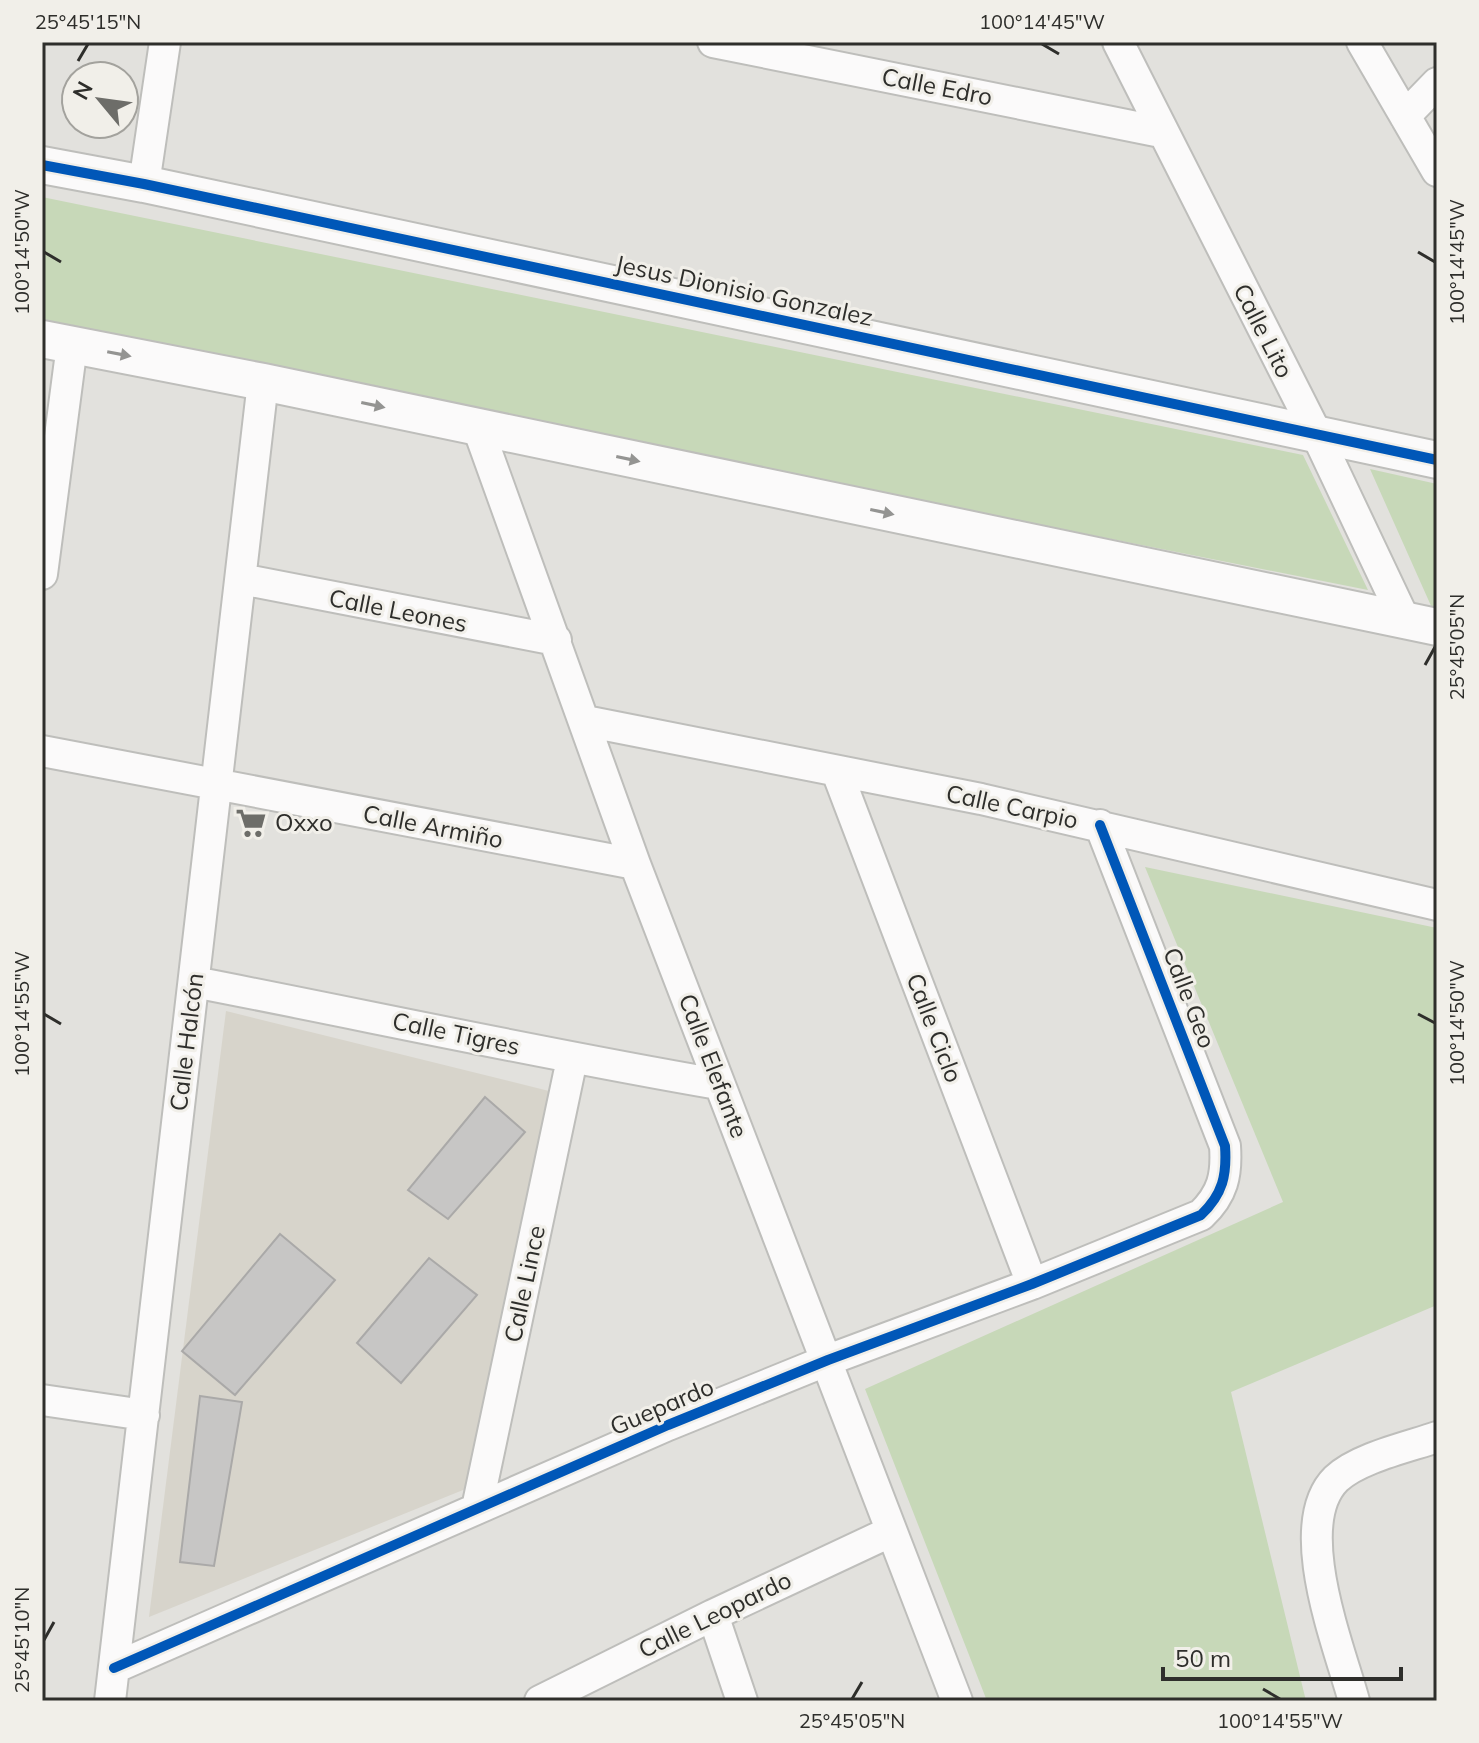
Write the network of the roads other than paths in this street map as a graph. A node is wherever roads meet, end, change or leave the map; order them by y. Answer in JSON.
{"nodes":[{"id":1,"x":165,"y":42,"type":"edge"},
{"id":2,"x":713,"y":42,"type":"edge"},
{"id":3,"x":1118,"y":42,"type":"edge"},
{"id":4,"x":1362,"y":42,"type":"edge"},
{"id":5,"x":1437,"y":83,"type":"edge"},
{"id":6,"x":1405,"y":116,"type":"junction"},
{"id":7,"x":1161,"y":132,"type":"junction"},
{"id":8,"x":42,"y":165,"type":"edge"},
{"id":9,"x":1437,"y":171,"type":"edge"},
{"id":10,"x":144,"y":184,"type":"junction"},
{"id":11,"x":57,"y":342,"type":"edge"},
{"id":12,"x":263,"y":382,"type":"junction"},
{"id":13,"x":478,"y":428,"type":"junction"},
{"id":14,"x":1316,"y":433,"type":"junction"},
{"id":15,"x":1437,"y":460,"type":"edge"},
{"id":16,"x":42,"y":574,"type":"edge"},
{"id":17,"x":241,"y":579,"type":"junction"},
{"id":18,"x":1421,"y":624,"type":"edge"},
{"id":19,"x":556,"y":640,"type":"junction"},
{"id":20,"x":585,"y":721,"type":"junction"},
{"id":21,"x":42,"y":751,"type":"edge"},
{"id":22,"x":837,"y":772,"type":"junction"},
{"id":23,"x":216,"y":786,"type":"junction"},
{"id":24,"x":1100,"y":825,"type":"junction"},
{"id":25,"x":635,"y":864,"type":"junction"},
{"id":26,"x":1437,"y":905,"type":"edge"},
{"id":27,"x":194,"y":982,"type":"junction"},
{"id":28,"x":572,"y":1059,"type":"junction"},
{"id":29,"x":718,"y":1084,"type":"junction"},
{"id":30,"x":1223,"y":1188,"type":"joint"},
{"id":31,"x":1032,"y":1284,"type":"junction"},
{"id":32,"x":828,"y":1360,"type":"junction"},
{"id":33,"x":42,"y":1400,"type":"edge"},
{"id":34,"x":144,"y":1415,"type":"junction"},
{"id":35,"x":1437,"y":1437,"type":"edge"},
{"id":36,"x":477,"y":1508,"type":"junction"},
{"id":37,"x":890,"y":1532,"type":"junction"},
{"id":38,"x":713,"y":1615,"type":"junction"},
{"id":39,"x":114,"y":1668,"type":"junction"},
{"id":40,"x":110,"y":1701,"type":"edge"},
{"id":41,"x":540,"y":1701,"type":"edge"},
{"id":42,"x":742,"y":1701,"type":"edge"},
{"id":43,"x":957,"y":1701,"type":"edge"},
{"id":44,"x":1354,"y":1701,"type":"edge"}],
"edges":[{"from":1,"to":10,"type":"street"},
{"from":2,"to":7,"type":"street","name":"Calle Edro"},
{"from":3,"to":7,"type":"street","name":"Calle Lito"},
{"from":4,"to":6,"type":"street"},
{"from":5,"to":6,"type":"street"},
{"from":6,"to":9,"type":"street"},
{"from":7,"to":14,"type":"street","name":"Calle Lito"},
{"from":8,"to":10,"type":"street","name":"Jesus Dionisio Gonzalez"},
{"from":10,"to":14,"type":"street","name":"Jesus Dionisio Gonzalez"},
{"from":11,"to":12,"type":"street","one_way":true},
{"from":11,"to":16,"type":"street"},
{"from":12,"to":13,"type":"street","one_way":true},
{"from":12,"to":17,"type":"street","name":"Calle Halcón"},
{"from":13,"to":18,"type":"street","one_way":true},
{"from":13,"to":19,"type":"street","name":"Calle Elefante"},
{"from":14,"to":15,"type":"street","name":"Jesus Dionisio Gonzalez"},
{"from":14,"to":18,"type":"street","name":"Calle Lito"},
{"from":17,"to":19,"type":"street","name":"Calle Leones"},
{"from":17,"to":23,"type":"street","name":"Calle Halcón"},
{"from":19,"to":20,"type":"street","name":"Calle Elefante"},
{"from":20,"to":22,"type":"street","name":"Calle Carpio"},
{"from":20,"to":25,"type":"street","name":"Calle Elefante"},
{"from":21,"to":23,"type":"street","name":"Calle Armiño"},
{"from":22,"to":24,"type":"street","name":"Calle Carpio"},
{"from":22,"to":31,"type":"street","name":"Calle Ciclo"},
{"from":23,"to":25,"type":"street","name":"Calle Armiño"},
{"from":23,"to":27,"type":"street","name":"Calle Halcón"},
{"from":24,"to":26,"type":"street","name":"Calle Carpio"},
{"from":24,"to":30,"type":"street","name":"Calle Geo"},
{"from":25,"to":29,"type":"street","name":"Calle Elefante"},
{"from":27,"to":28,"type":"street","name":"Calle Tigres"},
{"from":27,"to":34,"type":"street","name":"Calle Halcón"},
{"from":28,"to":29,"type":"street","name":"Calle Tigres"},
{"from":28,"to":36,"type":"street","name":"Calle Lince"},
{"from":29,"to":32,"type":"street","name":"Calle Elefante"},
{"from":30,"to":31,"type":"street","name":"Guepardo"},
{"from":31,"to":32,"type":"street","name":"Guepardo"},
{"from":32,"to":36,"type":"street","name":"Guepardo"},
{"from":32,"to":37,"type":"street","name":"Calle Elefante"},
{"from":33,"to":34,"type":"street"},
{"from":34,"to":39,"type":"street","name":"Calle Halcón"},
{"from":35,"to":44,"type":"street"},
{"from":36,"to":39,"type":"street","name":"Guepardo"},
{"from":37,"to":38,"type":"street","name":"Calle Leopardo"},
{"from":37,"to":43,"type":"street","name":"Calle Elefante"},
{"from":38,"to":41,"type":"street","name":"Calle Leopardo"},
{"from":38,"to":42,"type":"street"},
{"from":39,"to":40,"type":"street","name":"Calle Halcón"}]}
